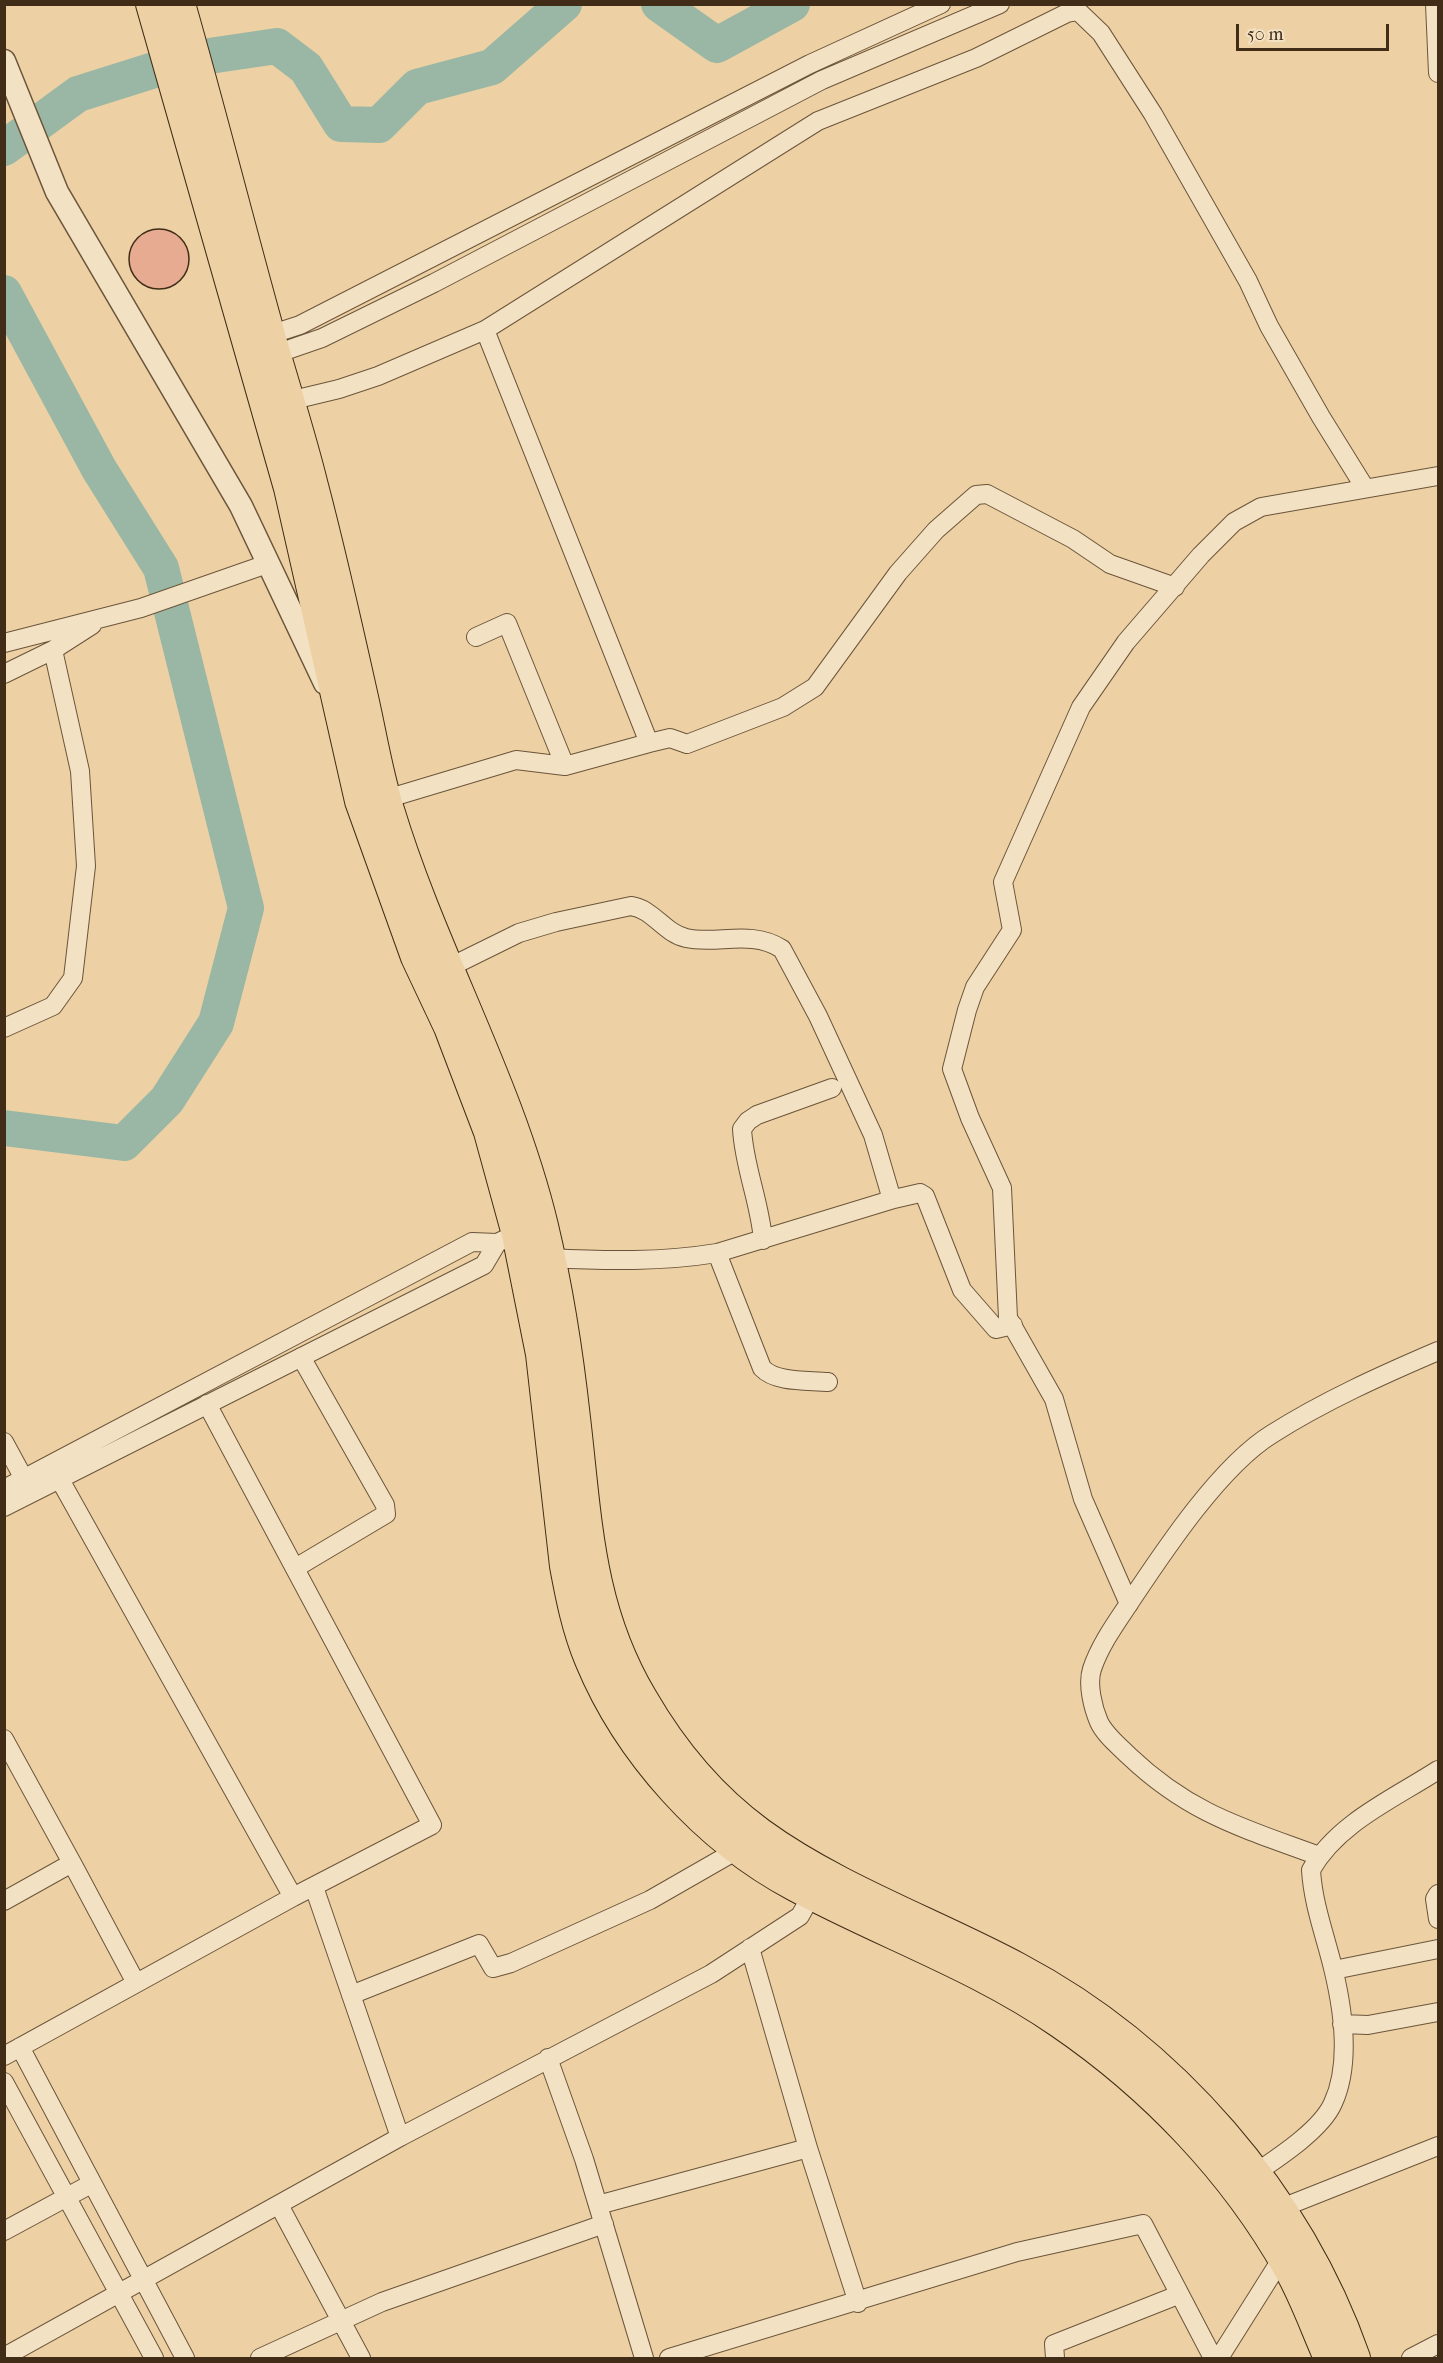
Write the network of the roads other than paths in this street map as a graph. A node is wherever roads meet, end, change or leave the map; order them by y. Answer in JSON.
{"nodes":[{"id":1,"x":151,"y":4,"type":"edge"},
{"id":2,"x":180,"y":4,"type":"edge"},
{"id":3,"x":941,"y":4,"type":"edge"},
{"id":4,"x":1000,"y":4,"type":"edge"},
{"id":5,"x":1435,"y":4,"type":"edge"},
{"id":6,"x":5,"y":61,"type":"edge"},
{"id":7,"x":1438,"y":72,"type":"edge"},
{"id":8,"x":485,"y":330,"type":"junction"},
{"id":9,"x":261,"y":348,"type":"junction"},
{"id":10,"x":289,"y":401,"type":"junction"},
{"id":11,"x":1438,"y":476,"type":"edge"},
{"id":12,"x":1365,"y":488,"type":"junction"},
{"id":13,"x":267,"y":564,"type":"junction"},
{"id":14,"x":1175,"y":587,"type":"junction"},
{"id":15,"x":106,"y":616,"type":"junction"},
{"id":16,"x":476,"y":638,"type":"dead end"},
{"id":17,"x":4,"y":643,"type":"edge"},
{"id":18,"x":53,"y":651,"type":"junction"},
{"id":19,"x":4,"y":674,"type":"edge"},
{"id":20,"x":340,"y":713,"type":"junction"},
{"id":21,"x":369,"y":724,"type":"junction"},
{"id":22,"x":649,"y":743,"type":"junction"},
{"id":23,"x":565,"y":766,"type":"junction"},
{"id":24,"x":386,"y":799,"type":"junction"},
{"id":25,"x":448,"y":968,"type":"junction"},
{"id":26,"x":4,"y":1029,"type":"edge"},
{"id":27,"x":832,"y":1088,"type":"dead end"},
{"id":28,"x":894,"y":1199,"type":"junction"},
{"id":29,"x":519,"y":1233,"type":"junction"},
{"id":30,"x":763,"y":1240,"type":"junction"},
{"id":31,"x":717,"y":1253,"type":"junction"},
{"id":32,"x":550,"y":1258,"type":"junction"},
{"id":33,"x":1013,"y":1325,"type":"junction"},
{"id":34,"x":1438,"y":1351,"type":"edge"},
{"id":35,"x":302,"y":1357,"type":"junction"},
{"id":36,"x":828,"y":1382,"type":"dead end"},
{"id":37,"x":207,"y":1404,"type":"junction"},
{"id":38,"x":4,"y":1442,"type":"edge"},
{"id":39,"x":59,"y":1478,"type":"junction"},
{"id":40,"x":28,"y":1486,"type":"junction"},
{"id":41,"x":4,"y":1489,"type":"edge"},
{"id":42,"x":4,"y":1507,"type":"edge"},
{"id":43,"x":297,"y":1567,"type":"junction"},
{"id":44,"x":1129,"y":1604,"type":"junction"},
{"id":45,"x":4,"y":1739,"type":"edge"},
{"id":46,"x":1438,"y":1770,"type":"edge"},
{"id":47,"x":740,"y":1849,"type":"junction"},
{"id":48,"x":1319,"y":1856,"type":"junction"},
{"id":49,"x":72,"y":1863,"type":"junction"},
{"id":50,"x":818,"y":1883,"type":"junction"},
{"id":51,"x":314,"y":1887,"type":"junction"},
{"id":52,"x":1438,"y":1894,"type":"edge"},
{"id":53,"x":293,"y":1897,"type":"junction"},
{"id":54,"x":4,"y":1900,"type":"edge"},
{"id":55,"x":1438,"y":1919,"type":"edge"},
{"id":56,"x":750,"y":1948,"type":"junction"},
{"id":57,"x":1438,"y":1948,"type":"edge"},
{"id":58,"x":1334,"y":1970,"type":"junction"},
{"id":59,"x":136,"y":1983,"type":"junction"},
{"id":60,"x":351,"y":1995,"type":"junction"},
{"id":61,"x":1438,"y":2012,"type":"edge"},
{"id":62,"x":1342,"y":2024,"type":"junction"},
{"id":63,"x":12,"y":2052,"type":"edge"},
{"id":64,"x":548,"y":2058,"type":"junction"},
{"id":65,"x":4,"y":2082,"type":"edge"},
{"id":66,"x":400,"y":2137,"type":"junction"},
{"id":67,"x":1438,"y":2146,"type":"edge"},
{"id":68,"x":808,"y":2148,"type":"junction"},
{"id":69,"x":1244,"y":2180,"type":"junction"},
{"id":70,"x":91,"y":2184,"type":"junction"},
{"id":71,"x":67,"y":2197,"type":"junction"},
{"id":72,"x":279,"y":2205,"type":"junction"},
{"id":73,"x":598,"y":2205,"type":"junction"},
{"id":74,"x":1279,"y":2209,"type":"junction"},
{"id":75,"x":604,"y":2224,"type":"junction"},
{"id":76,"x":4,"y":2231,"type":"edge"},
{"id":77,"x":1294,"y":2262,"type":"junction"},
{"id":78,"x":143,"y":2282,"type":"junction"},
{"id":79,"x":120,"y":2295,"type":"junction"},
{"id":80,"x":1178,"y":2295,"type":"junction"},
{"id":81,"x":858,"y":2303,"type":"junction"},
{"id":82,"x":341,"y":2321,"type":"junction"},
{"id":83,"x":1438,"y":2344,"type":"edge"},
{"id":84,"x":4,"y":2357,"type":"edge"},
{"id":85,"x":154,"y":2358,"type":"edge"},
{"id":86,"x":184,"y":2358,"type":"edge"},
{"id":87,"x":260,"y":2358,"type":"edge"},
{"id":88,"x":361,"y":2358,"type":"edge"},
{"id":89,"x":644,"y":2358,"type":"edge"},
{"id":90,"x":669,"y":2358,"type":"edge"},
{"id":91,"x":1055,"y":2358,"type":"edge"},
{"id":92,"x":1214,"y":2358,"type":"edge"},
{"id":93,"x":1219,"y":2358,"type":"edge"},
{"id":94,"x":1329,"y":2358,"type":"edge"},
{"id":95,"x":1355,"y":2358,"type":"edge"},
{"id":96,"x":1411,"y":2358,"type":"edge"}],
"edges":[{"from":1,"to":9,"type":"highway"},
{"from":2,"to":9,"type":"highway"},
{"from":3,"to":9,"type":"street"},
{"from":4,"to":9,"type":"street"},
{"from":5,"to":7,"type":"street"},
{"from":6,"to":13,"type":"street"},
{"from":8,"to":10,"type":"street"},
{"from":8,"to":12,"type":"street"},
{"from":8,"to":22,"type":"street"},
{"from":9,"to":10,"type":"highway"},
{"from":9,"to":20,"type":"highway"},
{"from":10,"to":21,"type":"highway"},
{"from":11,"to":12,"type":"street"},
{"from":12,"to":14,"type":"street"},
{"from":13,"to":15,"type":"street"},
{"from":13,"to":20,"type":"street"},
{"from":14,"to":22,"type":"street"},
{"from":14,"to":33,"type":"street"},
{"from":15,"to":17,"type":"street"},
{"from":15,"to":18,"type":"street"},
{"from":16,"to":23,"type":"street"},
{"from":18,"to":19,"type":"street"},
{"from":18,"to":26,"type":"street"},
{"from":20,"to":21,"type":"street"},
{"from":20,"to":29,"type":"highway"},
{"from":21,"to":24,"type":"highway"},
{"from":22,"to":23,"type":"street"},
{"from":23,"to":24,"type":"street"},
{"from":24,"to":25,"type":"highway"},
{"from":25,"to":28,"type":"street"},
{"from":25,"to":29,"type":"highway"},
{"from":27,"to":30,"type":"street"},
{"from":28,"to":30,"type":"street"},
{"from":28,"to":33,"type":"street"},
{"from":29,"to":32,"type":"highway"},
{"from":29,"to":35,"type":"street"},
{"from":29,"to":40,"type":"street"},
{"from":29,"to":47,"type":"highway"},
{"from":30,"to":31,"type":"street"},
{"from":31,"to":32,"type":"street"},
{"from":31,"to":36,"type":"street"},
{"from":32,"to":50,"type":"highway"},
{"from":33,"to":44,"type":"street"},
{"from":34,"to":44,"type":"street"},
{"from":35,"to":37,"type":"street"},
{"from":35,"to":43,"type":"street"},
{"from":37,"to":39,"type":"street"},
{"from":37,"to":43,"type":"street"},
{"from":38,"to":40,"type":"street"},
{"from":39,"to":40,"type":"street"},
{"from":39,"to":53,"type":"street"},
{"from":40,"to":41,"type":"street"},
{"from":40,"to":42,"type":"street"},
{"from":43,"to":51,"type":"street"},
{"from":44,"to":48,"type":"street"},
{"from":45,"to":49,"type":"street"},
{"from":46,"to":48,"type":"street"},
{"from":47,"to":50,"type":"highway"},
{"from":47,"to":60,"type":"street"},
{"from":48,"to":58,"type":"street"},
{"from":49,"to":54,"type":"street"},
{"from":49,"to":59,"type":"street"},
{"from":50,"to":56,"type":"street"},
{"from":50,"to":69,"type":"highway"},
{"from":51,"to":53,"type":"street"},
{"from":51,"to":60,"type":"street"},
{"from":52,"to":55,"type":"street"},
{"from":53,"to":59,"type":"street"},
{"from":56,"to":64,"type":"street"},
{"from":56,"to":68,"type":"street"},
{"from":57,"to":58,"type":"street"},
{"from":58,"to":62,"type":"street"},
{"from":59,"to":63,"type":"street"},
{"from":60,"to":66,"type":"street"},
{"from":61,"to":62,"type":"street"},
{"from":62,"to":69,"type":"street"},
{"from":63,"to":70,"type":"street"},
{"from":64,"to":66,"type":"street"},
{"from":64,"to":73,"type":"street"},
{"from":65,"to":71,"type":"street"},
{"from":66,"to":72,"type":"street"},
{"from":67,"to":74,"type":"street"},
{"from":68,"to":73,"type":"street"},
{"from":68,"to":81,"type":"street"},
{"from":69,"to":74,"type":"highway"},
{"from":69,"to":77,"type":"highway"},
{"from":70,"to":71,"type":"street"},
{"from":70,"to":78,"type":"street"},
{"from":71,"to":76,"type":"street"},
{"from":71,"to":79,"type":"street"},
{"from":72,"to":78,"type":"street"},
{"from":72,"to":82,"type":"street"},
{"from":73,"to":75,"type":"street"},
{"from":74,"to":77,"type":"highway"},
{"from":75,"to":82,"type":"street"},
{"from":75,"to":89,"type":"street"},
{"from":77,"to":93,"type":"street"},
{"from":77,"to":94,"type":"highway"},
{"from":77,"to":95,"type":"highway"},
{"from":78,"to":79,"type":"street"},
{"from":78,"to":86,"type":"street"},
{"from":79,"to":84,"type":"street"},
{"from":79,"to":85,"type":"street"},
{"from":80,"to":81,"type":"street"},
{"from":80,"to":91,"type":"street"},
{"from":80,"to":92,"type":"street"},
{"from":81,"to":90,"type":"street"},
{"from":82,"to":87,"type":"street"},
{"from":82,"to":88,"type":"street"},
{"from":83,"to":96,"type":"street"}]}
